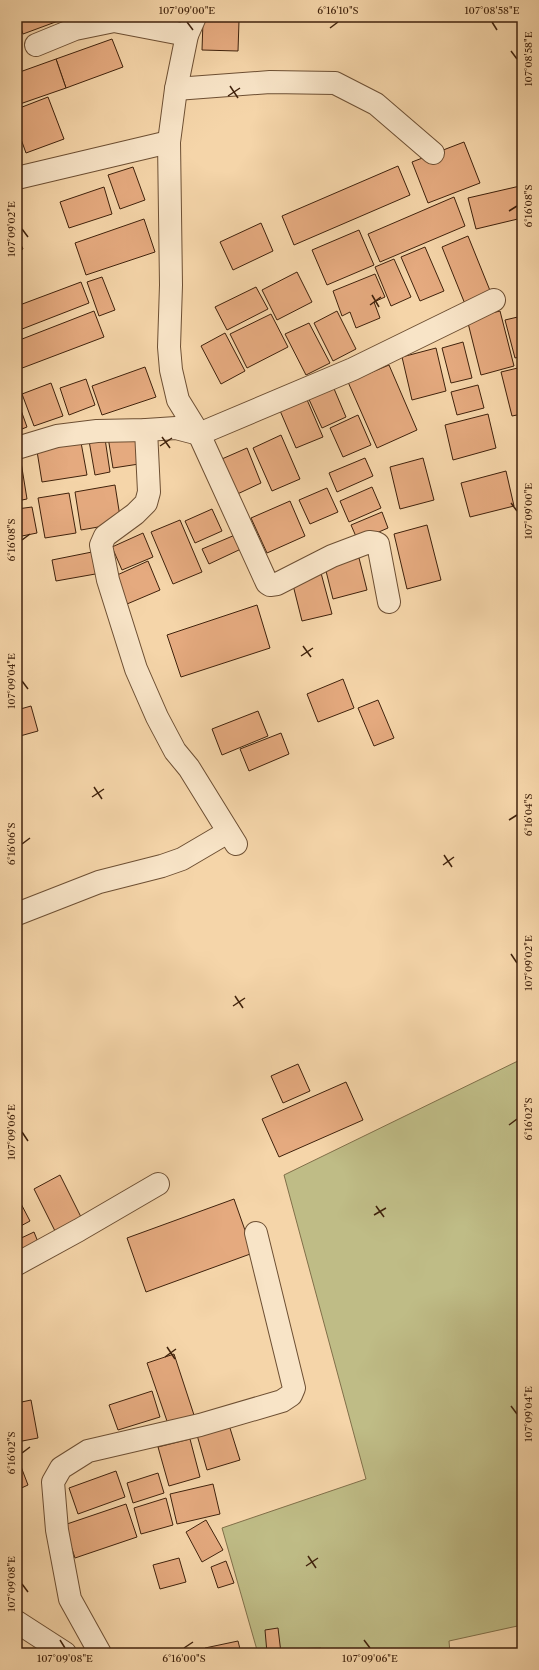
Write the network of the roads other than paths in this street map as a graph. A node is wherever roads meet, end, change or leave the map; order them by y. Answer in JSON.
{"nodes":[{"id":1,"x":191,"y":26,"type":"edge"},
{"id":2,"x":36,"y":45,"type":"dead end"},
{"id":3,"x":176,"y":89,"type":"junction"},
{"id":4,"x":169,"y":142,"type":"junction"},
{"id":5,"x":433,"y":153,"type":"dead end"},
{"id":6,"x":17,"y":178,"type":"edge"},
{"id":7,"x":494,"y":300,"type":"dead end"},
{"id":8,"x":146,"y":430,"type":"junction"},
{"id":9,"x":199,"y":434,"type":"junction"},
{"id":10,"x":17,"y":448,"type":"edge"},
{"id":11,"x":389,"y":602,"type":"dead end"},
{"id":12,"x":17,"y":914,"type":"edge"},
{"id":13,"x":158,"y":1184,"type":"dead end"},
{"id":14,"x":256,"y":1233,"type":"dead end"},
{"id":15,"x":17,"y":1264,"type":"edge"},
{"id":16,"x":17,"y":1622,"type":"edge"},
{"id":17,"x":64,"y":1653,"type":"edge"},
{"id":18,"x":100,"y":1653,"type":"edge"}],
"edges":[{"from":1,"to":2,"type":"street"},
{"from":1,"to":3,"type":"street"},
{"from":3,"to":4,"type":"street"},
{"from":3,"to":5,"type":"street"},
{"from":4,"to":6,"type":"street"},
{"from":4,"to":9,"type":"street"},
{"from":7,"to":9,"type":"street"},
{"from":8,"to":9,"type":"street"},
{"from":8,"to":10,"type":"street"},
{"from":8,"to":12,"type":"street"},
{"from":9,"to":11,"type":"street"},
{"from":13,"to":15,"type":"street"},
{"from":14,"to":18,"type":"street"},
{"from":16,"to":17,"type":"street"}]}
